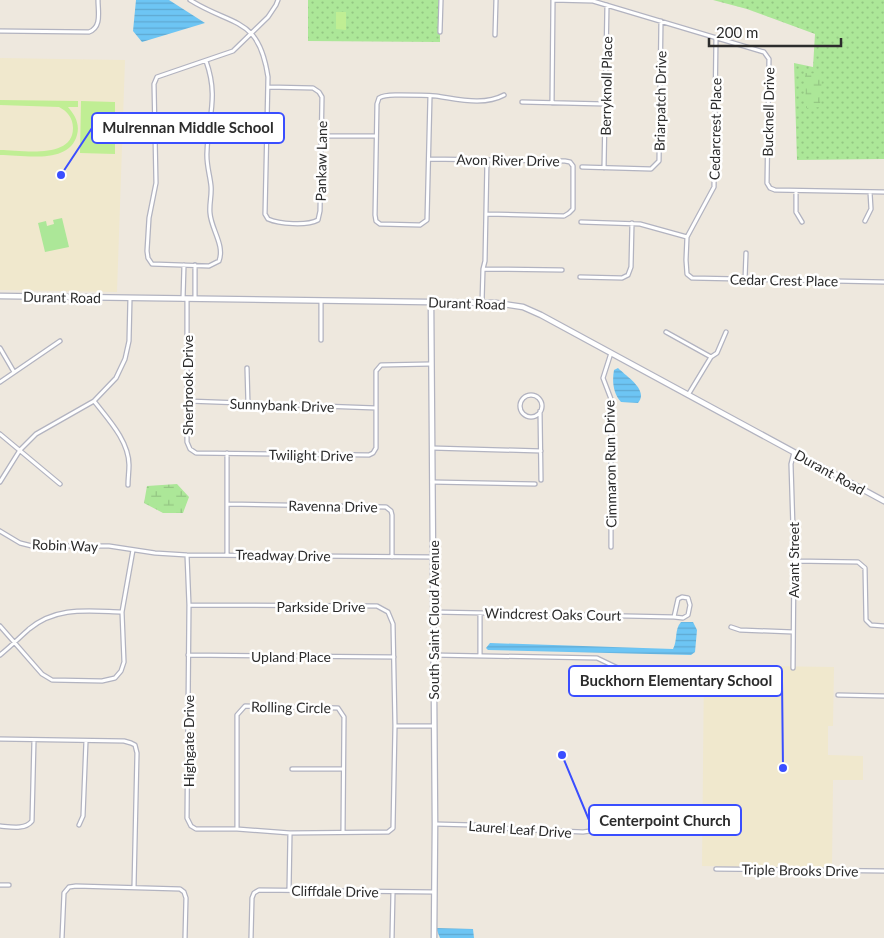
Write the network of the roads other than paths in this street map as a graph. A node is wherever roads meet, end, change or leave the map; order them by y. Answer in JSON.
{"nodes":[{"id":1,"x":98,"y":0,"type":"edge"},
{"id":2,"x":190,"y":0,"type":"edge"},
{"id":3,"x":278,"y":0,"type":"edge"},
{"id":4,"x":441,"y":0,"type":"edge"},
{"id":5,"x":496,"y":0,"type":"edge"},
{"id":6,"x":553,"y":0,"type":"edge"},
{"id":7,"x":607,"y":5,"type":"junction"},
{"id":8,"x":661,"y":21,"type":"junction"},
{"id":9,"x":0,"y":30,"type":"edge"},
{"id":10,"x":440,"y":32,"type":"dead end"},
{"id":11,"x":252,"y":34,"type":"junction"},
{"id":12,"x":496,"y":35,"type":"dead end"},
{"id":13,"x":716,"y":38,"type":"junction"},
{"id":14,"x":206,"y":61,"type":"junction"},
{"id":15,"x":268,"y":87,"type":"junction"},
{"id":16,"x":504,"y":95,"type":"dead end"},
{"id":17,"x":430,"y":96,"type":"junction"},
{"id":18,"x":522,"y":102,"type":"dead end"},
{"id":19,"x":552,"y":103,"type":"junction"},
{"id":20,"x":605,"y":104,"type":"junction"},
{"id":21,"x":322,"y":136,"type":"junction"},
{"id":22,"x":376,"y":136,"type":"junction"},
{"id":23,"x":429,"y":159,"type":"junction"},
{"id":24,"x":487,"y":160,"type":"junction"},
{"id":25,"x":582,"y":168,"type":"dead end"},
{"id":26,"x":604,"y":168,"type":"junction"},
{"id":27,"x":796,"y":191,"type":"junction"},
{"id":28,"x":870,"y":192,"type":"junction"},
{"id":29,"x":884,"y":192,"type":"edge"},
{"id":30,"x":486,"y":214,"type":"junction"},
{"id":31,"x":865,"y":220,"type":"dead end"},
{"id":32,"x":580,"y":222,"type":"dead end"},
{"id":33,"x":802,"y":222,"type":"dead end"},
{"id":34,"x":632,"y":223,"type":"junction"},
{"id":35,"x":687,"y":238,"type":"junction"},
{"id":36,"x":746,"y":253,"type":"dead end"},
{"id":37,"x":184,"y":265,"type":"junction"},
{"id":38,"x":195,"y":266,"type":"junction"},
{"id":39,"x":483,"y":269,"type":"junction"},
{"id":40,"x":562,"y":270,"type":"dead end"},
{"id":41,"x":686,"y":273,"type":"joint"},
{"id":42,"x":580,"y":277,"type":"dead end"},
{"id":43,"x":745,"y":280,"type":"junction"},
{"id":44,"x":884,"y":282,"type":"edge"},
{"id":45,"x":0,"y":296,"type":"edge"},
{"id":46,"x":130,"y":298,"type":"junction"},
{"id":47,"x":185,"y":299,"type":"junction"},
{"id":48,"x":195,"y":299,"type":"junction"},
{"id":49,"x":321,"y":301,"type":"junction"},
{"id":50,"x":431,"y":302,"type":"junction"},
{"id":51,"x":482,"y":302,"type":"junction"},
{"id":52,"x":666,"y":332,"type":"dead end"},
{"id":53,"x":726,"y":332,"type":"dead end"},
{"id":54,"x":321,"y":340,"type":"dead end"},
{"id":55,"x":60,"y":341,"type":"dead end"},
{"id":56,"x":0,"y":348,"type":"edge"},
{"id":57,"x":611,"y":353,"type":"junction"},
{"id":58,"x":711,"y":357,"type":"junction"},
{"id":59,"x":430,"y":364,"type":"junction"},
{"id":60,"x":247,"y":368,"type":"dead end"},
{"id":61,"x":14,"y":372,"type":"junction"},
{"id":62,"x":0,"y":382,"type":"edge"},
{"id":63,"x":688,"y":395,"type":"junction"},
{"id":64,"x":94,"y":401,"type":"junction"},
{"id":65,"x":187,"y":402,"type":"junction"},
{"id":66,"x":248,"y":404,"type":"junction"},
{"id":67,"x":376,"y":408,"type":"junction"},
{"id":68,"x":540,"y":411,"type":"junction"},
{"id":69,"x":0,"y":434,"type":"edge"},
{"id":70,"x":432,"y":448,"type":"junction"},
{"id":71,"x":20,"y":450,"type":"junction"},
{"id":72,"x":541,"y":451,"type":"junction"},
{"id":73,"x":794,"y":452,"type":"junction"},
{"id":74,"x":227,"y":453,"type":"junction"},
{"id":75,"x":541,"y":480,"type":"dead end"},
{"id":76,"x":0,"y":482,"type":"edge"},
{"id":77,"x":432,"y":482,"type":"junction"},
{"id":78,"x":60,"y":484,"type":"dead end"},
{"id":79,"x":535,"y":484,"type":"dead end"},
{"id":80,"x":128,"y":485,"type":"dead end"},
{"id":81,"x":884,"y":501,"type":"edge"},
{"id":82,"x":227,"y":504,"type":"junction"},
{"id":83,"x":0,"y":531,"type":"edge"},
{"id":84,"x":611,"y":547,"type":"dead end"},
{"id":85,"x":133,"y":550,"type":"junction"},
{"id":86,"x":227,"y":554,"type":"junction"},
{"id":87,"x":187,"y":555,"type":"junction"},
{"id":88,"x":392,"y":557,"type":"junction"},
{"id":89,"x":433,"y":557,"type":"junction"},
{"id":90,"x":794,"y":561,"type":"junction"},
{"id":91,"x":189,"y":605,"type":"junction"},
{"id":92,"x":122,"y":612,"type":"junction"},
{"id":93,"x":433,"y":612,"type":"junction"},
{"id":94,"x":480,"y":613,"type":"junction"},
{"id":95,"x":674,"y":617,"type":"junction"},
{"id":96,"x":0,"y":626,"type":"edge"},
{"id":97,"x":884,"y":626,"type":"edge"},
{"id":98,"x":731,"y":627,"type":"dead end"},
{"id":99,"x":793,"y":632,"type":"junction"},
{"id":100,"x":15,"y":643,"type":"junction"},
{"id":101,"x":0,"y":655,"type":"edge"},
{"id":102,"x":433,"y":655,"type":"junction"},
{"id":103,"x":188,"y":656,"type":"junction"},
{"id":104,"x":480,"y":656,"type":"junction"},
{"id":105,"x":394,"y":657,"type":"junction"},
{"id":106,"x":620,"y":668,"type":"dead end"},
{"id":107,"x":793,"y":668,"type":"dead end"},
{"id":108,"x":838,"y":695,"type":"dead end"},
{"id":109,"x":884,"y":696,"type":"edge"},
{"id":110,"x":395,"y":726,"type":"junction"},
{"id":111,"x":433,"y":726,"type":"junction"},
{"id":112,"x":0,"y":739,"type":"edge"},
{"id":113,"x":34,"y":740,"type":"junction"},
{"id":114,"x":86,"y":741,"type":"junction"},
{"id":115,"x":292,"y":769,"type":"dead end"},
{"id":116,"x":343,"y":769,"type":"junction"},
{"id":117,"x":435,"y":824,"type":"junction"},
{"id":118,"x":79,"y":825,"type":"dead end"},
{"id":119,"x":0,"y":826,"type":"edge"},
{"id":120,"x":237,"y":829,"type":"junction"},
{"id":121,"x":343,"y":832,"type":"junction"},
{"id":122,"x":665,"y":832,"type":"dead end"},
{"id":123,"x":290,"y":833,"type":"junction"},
{"id":124,"x":716,"y":869,"type":"dead end"},
{"id":125,"x":884,"y":871,"type":"edge"},
{"id":126,"x":0,"y":885,"type":"edge"},
{"id":127,"x":9,"y":885,"type":"dead end"},
{"id":128,"x":134,"y":887,"type":"junction"},
{"id":129,"x":289,"y":890,"type":"junction"},
{"id":130,"x":393,"y":892,"type":"junction"},
{"id":131,"x":434,"y":892,"type":"junction"},
{"id":132,"x":62,"y":938,"type":"edge"},
{"id":133,"x":185,"y":938,"type":"edge"},
{"id":134,"x":251,"y":938,"type":"edge"},
{"id":135,"x":392,"y":938,"type":"edge"},
{"id":136,"x":434,"y":938,"type":"edge"}],
"edges":[{"from":1,"to":9,"type":"street"},
{"from":2,"to":11,"type":"street","name":"Pankaw Lane"},
{"from":3,"to":11,"type":"street"},
{"from":4,"to":10,"type":"street"},
{"from":5,"to":12,"type":"street"},
{"from":6,"to":7,"type":"street","name":"Bucknell Drive"},
{"from":6,"to":19,"type":"street"},
{"from":7,"to":8,"type":"street","name":"Bucknell Drive"},
{"from":7,"to":20,"type":"street","name":"Berryknoll Place"},
{"from":8,"to":13,"type":"street","name":"Bucknell Drive"},
{"from":8,"to":26,"type":"street","name":"Briarpatch Drive"},
{"from":11,"to":14,"type":"street"},
{"from":11,"to":15,"type":"street","name":"Pankaw Lane"},
{"from":13,"to":27,"type":"street","name":"Bucknell Drive"},
{"from":13,"to":35,"type":"street","name":"Cedarcrest Place"},
{"from":14,"to":37,"type":"street"},
{"from":14,"to":38,"type":"street"},
{"from":15,"to":21,"type":"street","name":"Pankaw Lane"},
{"from":15,"to":21,"type":"street","name":"Pankaw Lane"},
{"from":16,"to":17,"type":"street"},
{"from":17,"to":22,"type":"street"},
{"from":17,"to":23,"type":"street"},
{"from":18,"to":19,"type":"street"},
{"from":19,"to":20,"type":"street"},
{"from":20,"to":26,"type":"street","name":"Berryknoll Place"},
{"from":21,"to":22,"type":"street"},
{"from":22,"to":23,"type":"street"},
{"from":23,"to":24,"type":"street","name":"Avon River Drive"},
{"from":24,"to":30,"type":"street"},
{"from":24,"to":30,"type":"street","name":"Avon River Drive"},
{"from":25,"to":26,"type":"street","name":"Briarpatch Drive"},
{"from":27,"to":28,"type":"street","name":"Bucknell Drive"},
{"from":27,"to":33,"type":"street"},
{"from":28,"to":29,"type":"street","name":"Bucknell Drive"},
{"from":28,"to":31,"type":"street"},
{"from":30,"to":39,"type":"street"},
{"from":32,"to":34,"type":"street"},
{"from":34,"to":35,"type":"street"},
{"from":34,"to":42,"type":"street"},
{"from":35,"to":41,"type":"street","name":"Cedarcrest Place"},
{"from":36,"to":43,"type":"street"},
{"from":37,"to":38,"type":"street"},
{"from":37,"to":47,"type":"street","name":"Sherbrook Drive"},
{"from":38,"to":48,"type":"street"},
{"from":39,"to":40,"type":"street"},
{"from":39,"to":51,"type":"street"},
{"from":41,"to":43,"type":"street","name":"Cedar Crest Place"},
{"from":43,"to":44,"type":"street","name":"Cedar Crest Place"},
{"from":45,"to":46,"type":"street","name":"Durant Road"},
{"from":46,"to":47,"type":"street","name":"Durant Road"},
{"from":46,"to":64,"type":"street"},
{"from":47,"to":48,"type":"street","name":"Durant Road"},
{"from":47,"to":65,"type":"street","name":"Sherbrook Drive"},
{"from":48,"to":49,"type":"street","name":"Durant Road"},
{"from":49,"to":50,"type":"street","name":"Durant Road"},
{"from":49,"to":54,"type":"street"},
{"from":50,"to":51,"type":"street","name":"Durant Road"},
{"from":50,"to":59,"type":"street","name":"South Saint Cloud Avenue"},
{"from":51,"to":57,"type":"street","name":"Durant Road"},
{"from":52,"to":58,"type":"street"},
{"from":53,"to":58,"type":"street"},
{"from":55,"to":61,"type":"street"},
{"from":56,"to":61,"type":"street"},
{"from":57,"to":63,"type":"street","name":"Durant Road"},
{"from":57,"to":84,"type":"street","name":"Cimmaron Run Drive"},
{"from":58,"to":63,"type":"street"},
{"from":59,"to":67,"type":"street","name":"Twilight Drive"},
{"from":59,"to":70,"type":"street","name":"South Saint Cloud Avenue"},
{"from":60,"to":66,"type":"street"},
{"from":61,"to":62,"type":"street"},
{"from":63,"to":73,"type":"street","name":"Durant Road"},
{"from":64,"to":71,"type":"street"},
{"from":64,"to":80,"type":"street"},
{"from":65,"to":66,"type":"street","name":"Sunnybank Drive"},
{"from":65,"to":74,"type":"street","name":"Sherbrook Drive"},
{"from":66,"to":67,"type":"street","name":"Sunnybank Drive"},
{"from":67,"to":74,"type":"street","name":"Twilight Drive"},
{"from":68,"to":68,"type":"street"},
{"from":68,"to":72,"type":"street"},
{"from":69,"to":71,"type":"street"},
{"from":70,"to":72,"type":"street"},
{"from":70,"to":77,"type":"street","name":"South Saint Cloud Avenue"},
{"from":71,"to":76,"type":"street"},
{"from":71,"to":78,"type":"street"},
{"from":72,"to":75,"type":"street"},
{"from":73,"to":81,"type":"street","name":"Durant Road"},
{"from":73,"to":90,"type":"street","name":"Avant Street"},
{"from":74,"to":82,"type":"street"},
{"from":77,"to":79,"type":"street"},
{"from":77,"to":89,"type":"street","name":"South Saint Cloud Avenue"},
{"from":82,"to":86,"type":"street"},
{"from":82,"to":88,"type":"street","name":"Ravenna Drive"},
{"from":83,"to":85,"type":"street","name":"Robin Way"},
{"from":85,"to":87,"type":"street","name":"Treadway Drive"},
{"from":85,"to":92,"type":"street"},
{"from":86,"to":87,"type":"street","name":"Treadway Drive"},
{"from":86,"to":88,"type":"street","name":"Treadway Drive"},
{"from":87,"to":91,"type":"street","name":"Highgate Drive"},
{"from":88,"to":89,"type":"street","name":"Treadway Drive"},
{"from":89,"to":93,"type":"street","name":"South Saint Cloud Avenue"},
{"from":90,"to":97,"type":"street"},
{"from":90,"to":99,"type":"street","name":"Avant Street"},
{"from":91,"to":103,"type":"street","name":"Highgate Drive"},
{"from":91,"to":105,"type":"street","name":"Parkside Drive"},
{"from":92,"to":100,"type":"street"},
{"from":92,"to":100,"type":"street"},
{"from":93,"to":94,"type":"street","name":"Windcrest Oaks Court"},
{"from":93,"to":102,"type":"street","name":"South Saint Cloud Avenue"},
{"from":94,"to":95,"type":"street","name":"Windcrest Oaks Court"},
{"from":94,"to":104,"type":"street"},
{"from":95,"to":95,"type":"street"},
{"from":96,"to":100,"type":"street"},
{"from":98,"to":99,"type":"street"},
{"from":99,"to":107,"type":"street","name":"Avant Street"},
{"from":100,"to":101,"type":"street"},
{"from":102,"to":104,"type":"street"},
{"from":102,"to":111,"type":"street","name":"South Saint Cloud Avenue"},
{"from":103,"to":105,"type":"street","name":"Upland Place"},
{"from":103,"to":120,"type":"street","name":"Highgate Drive"},
{"from":104,"to":106,"type":"street"},
{"from":105,"to":110,"type":"street","name":"Parkside Drive"},
{"from":108,"to":109,"type":"street"},
{"from":110,"to":111,"type":"street"},
{"from":110,"to":121,"type":"street","name":"Highgate Drive"},
{"from":111,"to":117,"type":"street","name":"South Saint Cloud Avenue"},
{"from":112,"to":113,"type":"street"},
{"from":113,"to":114,"type":"street"},
{"from":113,"to":119,"type":"street"},
{"from":114,"to":118,"type":"street"},
{"from":114,"to":128,"type":"street"},
{"from":115,"to":116,"type":"street"},
{"from":116,"to":120,"type":"street","name":"Rolling Circle"},
{"from":116,"to":121,"type":"street","name":"Rolling Circle"},
{"from":117,"to":122,"type":"street","name":"Laurel Leaf Drive"},
{"from":117,"to":131,"type":"street","name":"South Saint Cloud Avenue"},
{"from":120,"to":123,"type":"street","name":"Highgate Drive"},
{"from":121,"to":123,"type":"street","name":"Highgate Drive"},
{"from":123,"to":129,"type":"street"},
{"from":124,"to":125,"type":"street","name":"Triple Brooks Drive"},
{"from":126,"to":127,"type":"street"},
{"from":128,"to":132,"type":"street"},
{"from":128,"to":133,"type":"street"},
{"from":129,"to":130,"type":"street","name":"Cliffdale Drive"},
{"from":129,"to":134,"type":"street","name":"Cliffdale Drive"},
{"from":130,"to":131,"type":"street","name":"Cliffdale Drive"},
{"from":130,"to":135,"type":"street"},
{"from":131,"to":136,"type":"street","name":"South Saint Cloud Avenue"}]}
